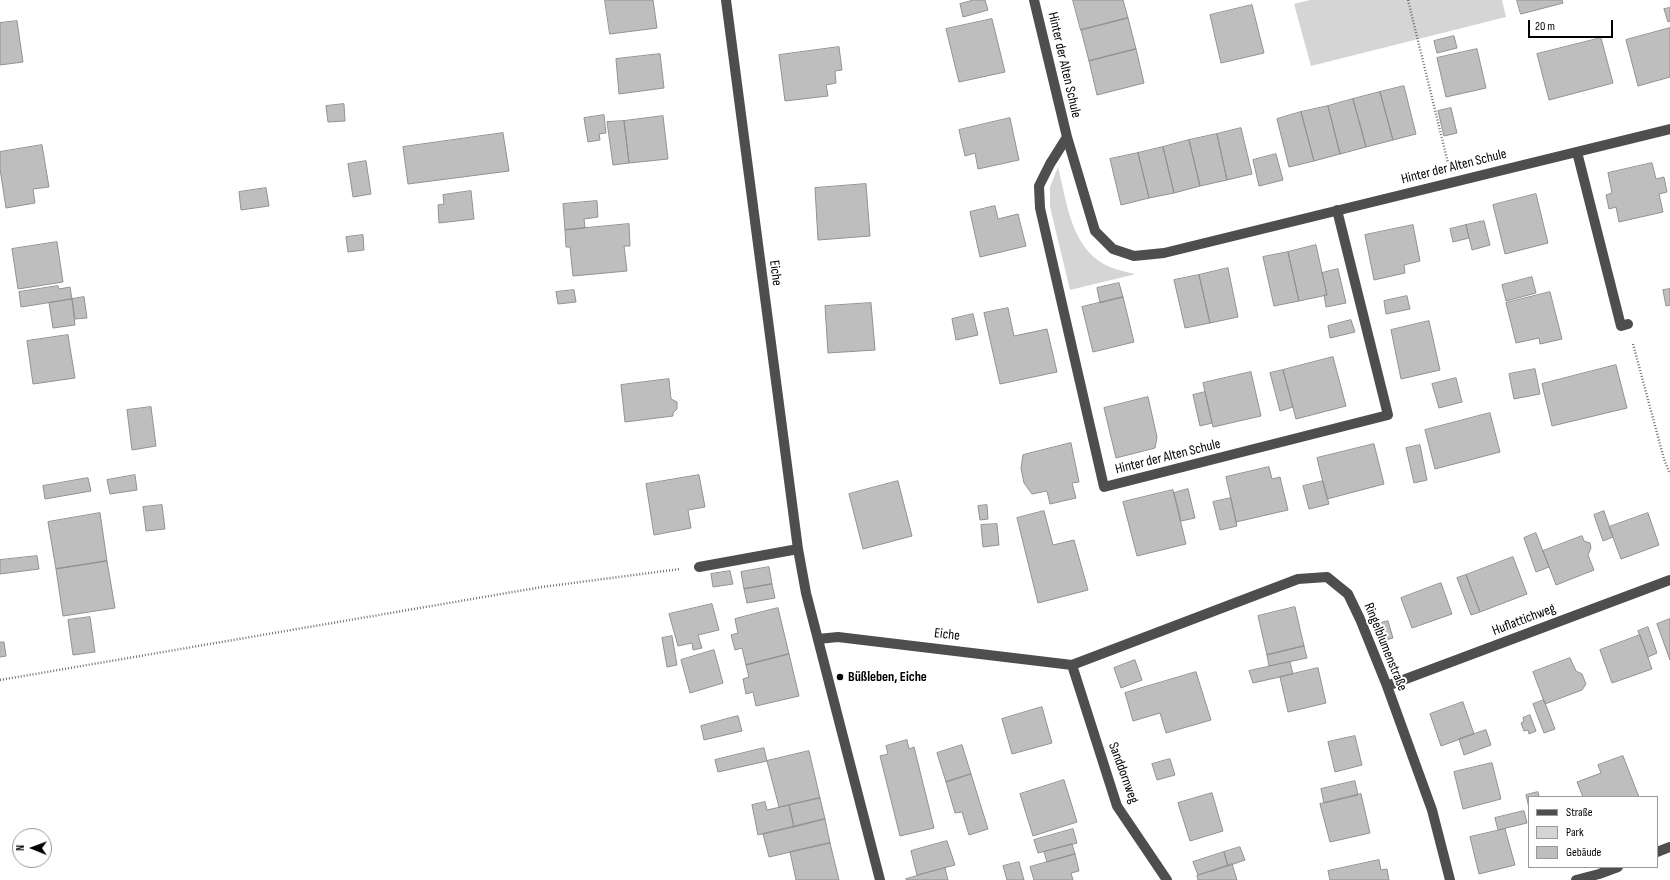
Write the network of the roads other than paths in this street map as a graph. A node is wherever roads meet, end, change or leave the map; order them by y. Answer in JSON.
{"nodes":[{"id":1,"x":726,"y":0,"type":"edge"},
{"id":2,"x":1034,"y":0,"type":"edge"},
{"id":3,"x":1670,"y":129,"type":"edge"},
{"id":4,"x":1066,"y":137,"type":"junction"},
{"id":5,"x":1576,"y":152,"type":"junction"},
{"id":6,"x":1337,"y":210,"type":"junction"},
{"id":7,"x":1628,"y":324,"type":"road end"},
{"id":8,"x":798,"y":549,"type":"junction"},
{"id":9,"x":699,"y":566,"type":"road end"},
{"id":10,"x":1670,"y":580,"type":"edge"},
{"id":11,"x":818,"y":639,"type":"junction"},
{"id":12,"x":1072,"y":665,"type":"junction"},
{"id":13,"x":1387,"y":686,"type":"junction"},
{"id":14,"x":1670,"y":847,"type":"edge"},
{"id":15,"x":1658,"y":852,"type":"edge"},
{"id":16,"x":1615,"y":868,"type":"edge"},
{"id":17,"x":880,"y":880,"type":"edge"},
{"id":18,"x":1167,"y":880,"type":"edge"},
{"id":19,"x":1450,"y":880,"type":"edge"},
{"id":20,"x":1576,"y":880,"type":"edge"}],
"edges":[{"from":1,"to":8,"type":"street","name":"Eiche"},
{"from":2,"to":4,"type":"street","name":"Hinter der Alten Schule"},
{"from":3,"to":5,"type":"street","name":"Hinter der Alten Schule"},
{"from":4,"to":6,"type":"street","name":"Hinter der Alten Schule"},
{"from":4,"to":6,"type":"street","name":"Hinter der Alten Schule"},
{"from":5,"to":6,"type":"street","name":"Hinter der Alten Schule"},
{"from":5,"to":7,"type":"street"},
{"from":8,"to":9,"type":"street"},
{"from":8,"to":11,"type":"street","name":"Eiche"},
{"from":10,"to":13,"type":"street","name":"Huflattichweg"},
{"from":11,"to":12,"type":"street","name":"Eiche"},
{"from":11,"to":17,"type":"street","name":"Eiche"},
{"from":12,"to":13,"type":"street","name":"Ringelblumenstraße"},
{"from":12,"to":18,"type":"street","name":"Sanddornweg"},
{"from":13,"to":19,"type":"street","name":"Ringelblumenstraße"},
{"from":14,"to":15,"type":"street"},
{"from":16,"to":20,"type":"street"}]}
